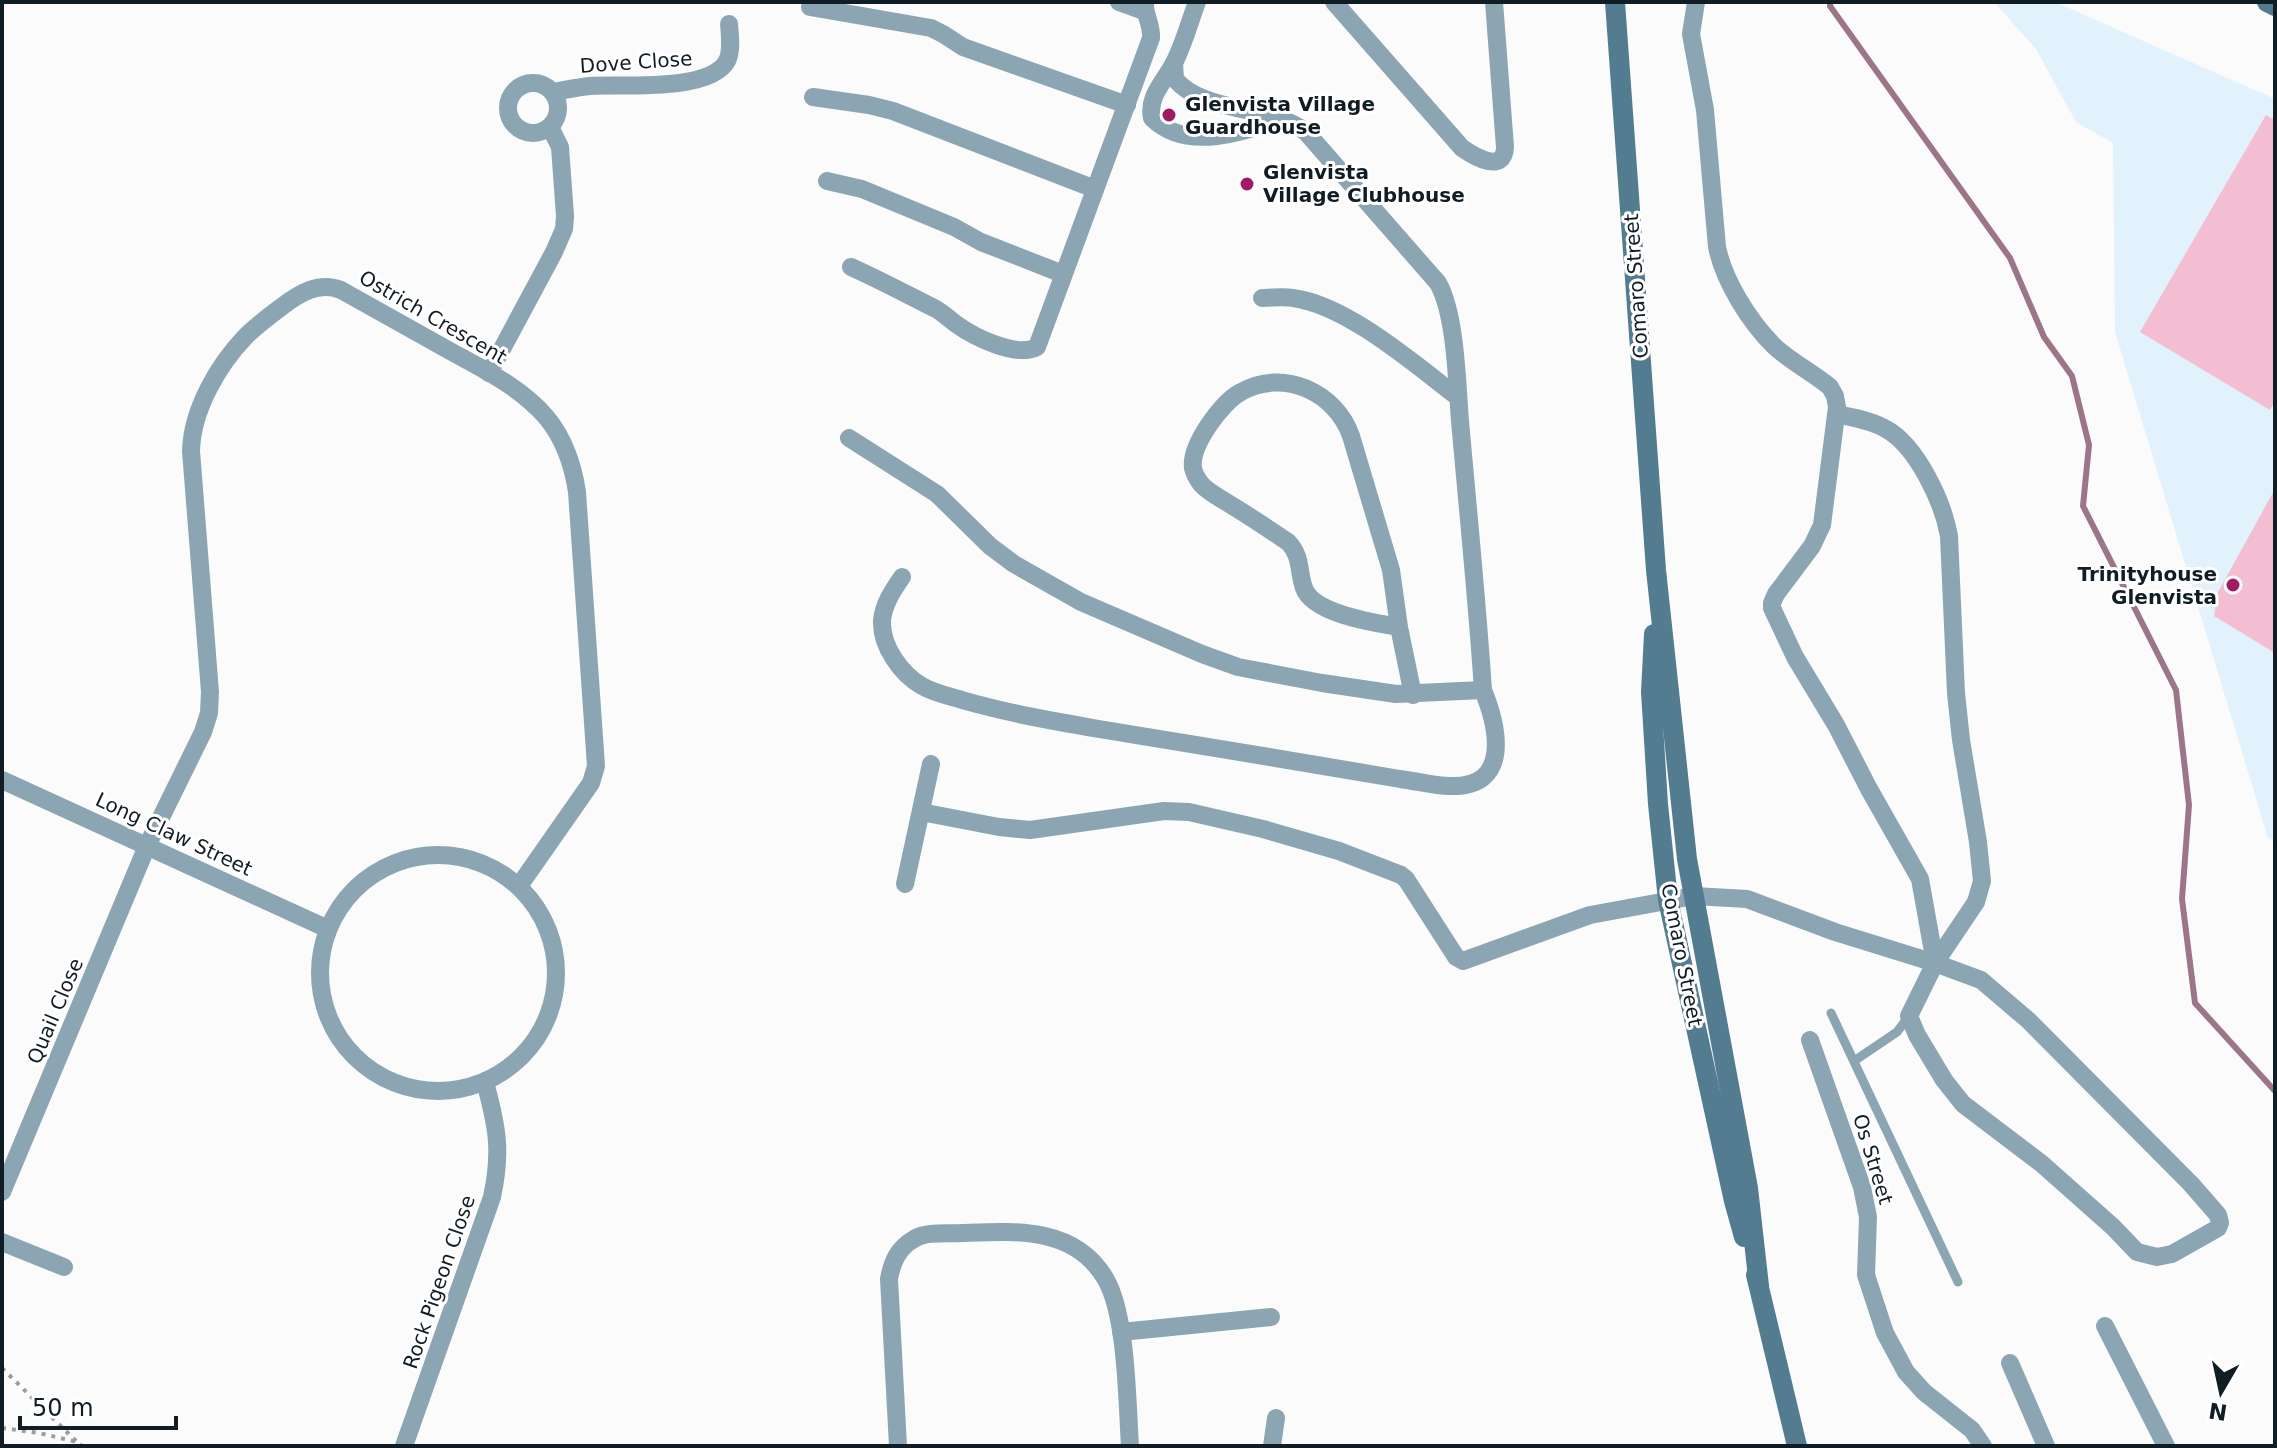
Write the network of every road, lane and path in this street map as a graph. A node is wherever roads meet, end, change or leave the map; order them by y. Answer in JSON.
{"nodes":[{"id":1,"x":1119,"y":2,"type":"edge"},
{"id":2,"x":1197,"y":2,"type":"edge"},
{"id":3,"x":1334,"y":2,"type":"edge"},
{"id":4,"x":1494,"y":2,"type":"edge"},
{"id":5,"x":1615,"y":2,"type":"edge"},
{"id":6,"x":1696,"y":2,"type":"edge"},
{"id":7,"x":2267,"y":2,"type":"edge"},
{"id":8,"x":1145,"y":6,"type":"edge"},
{"id":9,"x":2275,"y":6,"type":"edge"},
{"id":10,"x":810,"y":7,"type":"dead end"},
{"id":11,"x":729,"y":24,"type":"dead end"},
{"id":12,"x":1174,"y":63,"type":"junction"},
{"id":13,"x":553,"y":92,"type":"junction"},
{"id":14,"x":813,"y":97,"type":"dead end"},
{"id":15,"x":1127,"y":105,"type":"junction"},
{"id":16,"x":1279,"y":120,"type":"junction"},
{"id":17,"x":550,"y":127,"type":"junction"},
{"id":18,"x":827,"y":181,"type":"dead end"},
{"id":19,"x":1095,"y":189,"type":"junction"},
{"id":20,"x":851,"y":267,"type":"dead end"},
{"id":21,"x":1063,"y":274,"type":"junction"},
{"id":22,"x":1262,"y":298,"type":"dead end"},
{"id":23,"x":489,"y":373,"type":"junction"},
{"id":24,"x":1458,"y":397,"type":"junction"},
{"id":25,"x":1837,"y":414,"type":"junction"},
{"id":26,"x":849,"y":438,"type":"dead end"},
{"id":27,"x":1656,"y":570,"type":"junction"},
{"id":28,"x":902,"y":577,"type":"dead end"},
{"id":29,"x":1399,"y":627,"type":"junction"},
{"id":30,"x":1483,"y":690,"type":"junction"},
{"id":31,"x":1413,"y":695,"type":"junction"},
{"id":32,"x":931,"y":764,"type":"dead end"},
{"id":33,"x":2,"y":780,"type":"edge"},
{"id":34,"x":921,"y":812,"type":"junction"},
{"id":35,"x":147,"y":846,"type":"junction"},
{"id":36,"x":905,"y":884,"type":"dead end"},
{"id":37,"x":519,"y":886,"type":"junction"},
{"id":38,"x":1694,"y":896,"type":"junction"},
{"id":39,"x":1668,"y":900,"type":"junction"},
{"id":40,"x":328,"y":929,"type":"junction"},
{"id":41,"x":1935,"y":963,"type":"junction"},
{"id":42,"x":1831,"y":1013,"type":"dead end"},
{"id":43,"x":1909,"y":1016,"type":"junction"},
{"id":44,"x":1810,"y":1040,"type":"dead end"},
{"id":45,"x":1854,"y":1061,"type":"junction"},
{"id":46,"x":485,"y":1082,"type":"junction"},
{"id":47,"x":2,"y":1192,"type":"edge"},
{"id":48,"x":2,"y":1242,"type":"edge"},
{"id":49,"x":64,"y":1267,"type":"dead end"},
{"id":50,"x":1958,"y":1282,"type":"dead end"},
{"id":51,"x":1759,"y":1286,"type":"junction"},
{"id":52,"x":1271,"y":1317,"type":"dead end"},
{"id":53,"x":2105,"y":1326,"type":"dead end"},
{"id":54,"x":1121,"y":1332,"type":"junction"},
{"id":55,"x":2010,"y":1363,"type":"dead end"},
{"id":56,"x":2,"y":1368,"type":"edge"},
{"id":57,"x":1276,"y":1418,"type":"dead end"},
{"id":58,"x":2,"y":1428,"type":"edge"},
{"id":59,"x":79,"y":1444,"type":"edge"},
{"id":60,"x":404,"y":1446,"type":"edge"},
{"id":61,"x":898,"y":1446,"type":"edge"},
{"id":62,"x":1130,"y":1446,"type":"edge"},
{"id":63,"x":1272,"y":1446,"type":"edge"},
{"id":64,"x":1797,"y":1446,"type":"edge"},
{"id":65,"x":1983,"y":1446,"type":"edge"},
{"id":66,"x":2046,"y":1446,"type":"edge"},
{"id":67,"x":2166,"y":1446,"type":"edge"}],
"edges":[{"from":1,"to":8,"type":"street"},
{"from":2,"to":12,"type":"street"},
{"from":3,"to":4,"type":"street"},
{"from":5,"to":27,"type":"street","name":"Comaro Street"},
{"from":6,"to":25,"type":"street"},
{"from":7,"to":9,"type":"street"},
{"from":8,"to":15,"type":"street"},
{"from":10,"to":15,"type":"street"},
{"from":11,"to":13,"type":"street","name":"Dove Close"},
{"from":12,"to":16,"type":"street"},
{"from":12,"to":16,"type":"street"},
{"from":13,"to":17,"type":"street"},
{"from":13,"to":17,"type":"street","name":"Dove Close"},
{"from":14,"to":19,"type":"street"},
{"from":15,"to":19,"type":"street"},
{"from":16,"to":24,"type":"street"},
{"from":17,"to":23,"type":"street"},
{"from":18,"to":21,"type":"street"},
{"from":19,"to":21,"type":"street"},
{"from":20,"to":21,"type":"street"},
{"from":22,"to":24,"type":"street"},
{"from":23,"to":35,"type":"street","name":"Ostrich Crescent"},
{"from":23,"to":37,"type":"street","name":"Ostrich Crescent"},
{"from":24,"to":30,"type":"street"},
{"from":25,"to":41,"type":"street"},
{"from":25,"to":41,"type":"street"},
{"from":26,"to":31,"type":"street"},
{"from":27,"to":38,"type":"street","name":"Comaro Street"},
{"from":27,"to":39,"type":"street","name":"Comaro Street"},
{"from":28,"to":30,"type":"street"},
{"from":29,"to":29,"type":"street"},
{"from":29,"to":31,"type":"street"},
{"from":30,"to":31,"type":"street"},
{"from":32,"to":34,"type":"street"},
{"from":33,"to":35,"type":"street","name":"Long Claw Street"},
{"from":34,"to":36,"type":"street"},
{"from":34,"to":39,"type":"street"},
{"from":35,"to":40,"type":"street","name":"Long Claw Street"},
{"from":35,"to":47,"type":"street","name":"Quail Close"},
{"from":37,"to":40,"type":"street"},
{"from":37,"to":46,"type":"street"},
{"from":38,"to":39,"type":"street"},
{"from":38,"to":41,"type":"street"},
{"from":38,"to":51,"type":"street","name":"Comaro Street"},
{"from":39,"to":51,"type":"street","name":"Comaro Street"},
{"from":40,"to":46,"type":"street"},
{"from":41,"to":43,"type":"street"},
{"from":41,"to":43,"type":"street"},
{"from":42,"to":45,"type":"lane"},
{"from":43,"to":45,"type":"lane"},
{"from":44,"to":65,"type":"street","name":"Os Street"},
{"from":45,"to":50,"type":"lane"},
{"from":46,"to":60,"type":"street","name":"Rock Pigeon Close"},
{"from":48,"to":49,"type":"street"},
{"from":51,"to":64,"type":"street","name":"Comaro Street"},
{"from":52,"to":54,"type":"street"},
{"from":53,"to":67,"type":"street"},
{"from":54,"to":61,"type":"street"},
{"from":54,"to":62,"type":"street"},
{"from":55,"to":66,"type":"street"},
{"from":56,"to":59,"type":"path"},
{"from":57,"to":63,"type":"street"},
{"from":58,"to":59,"type":"path"}]}
